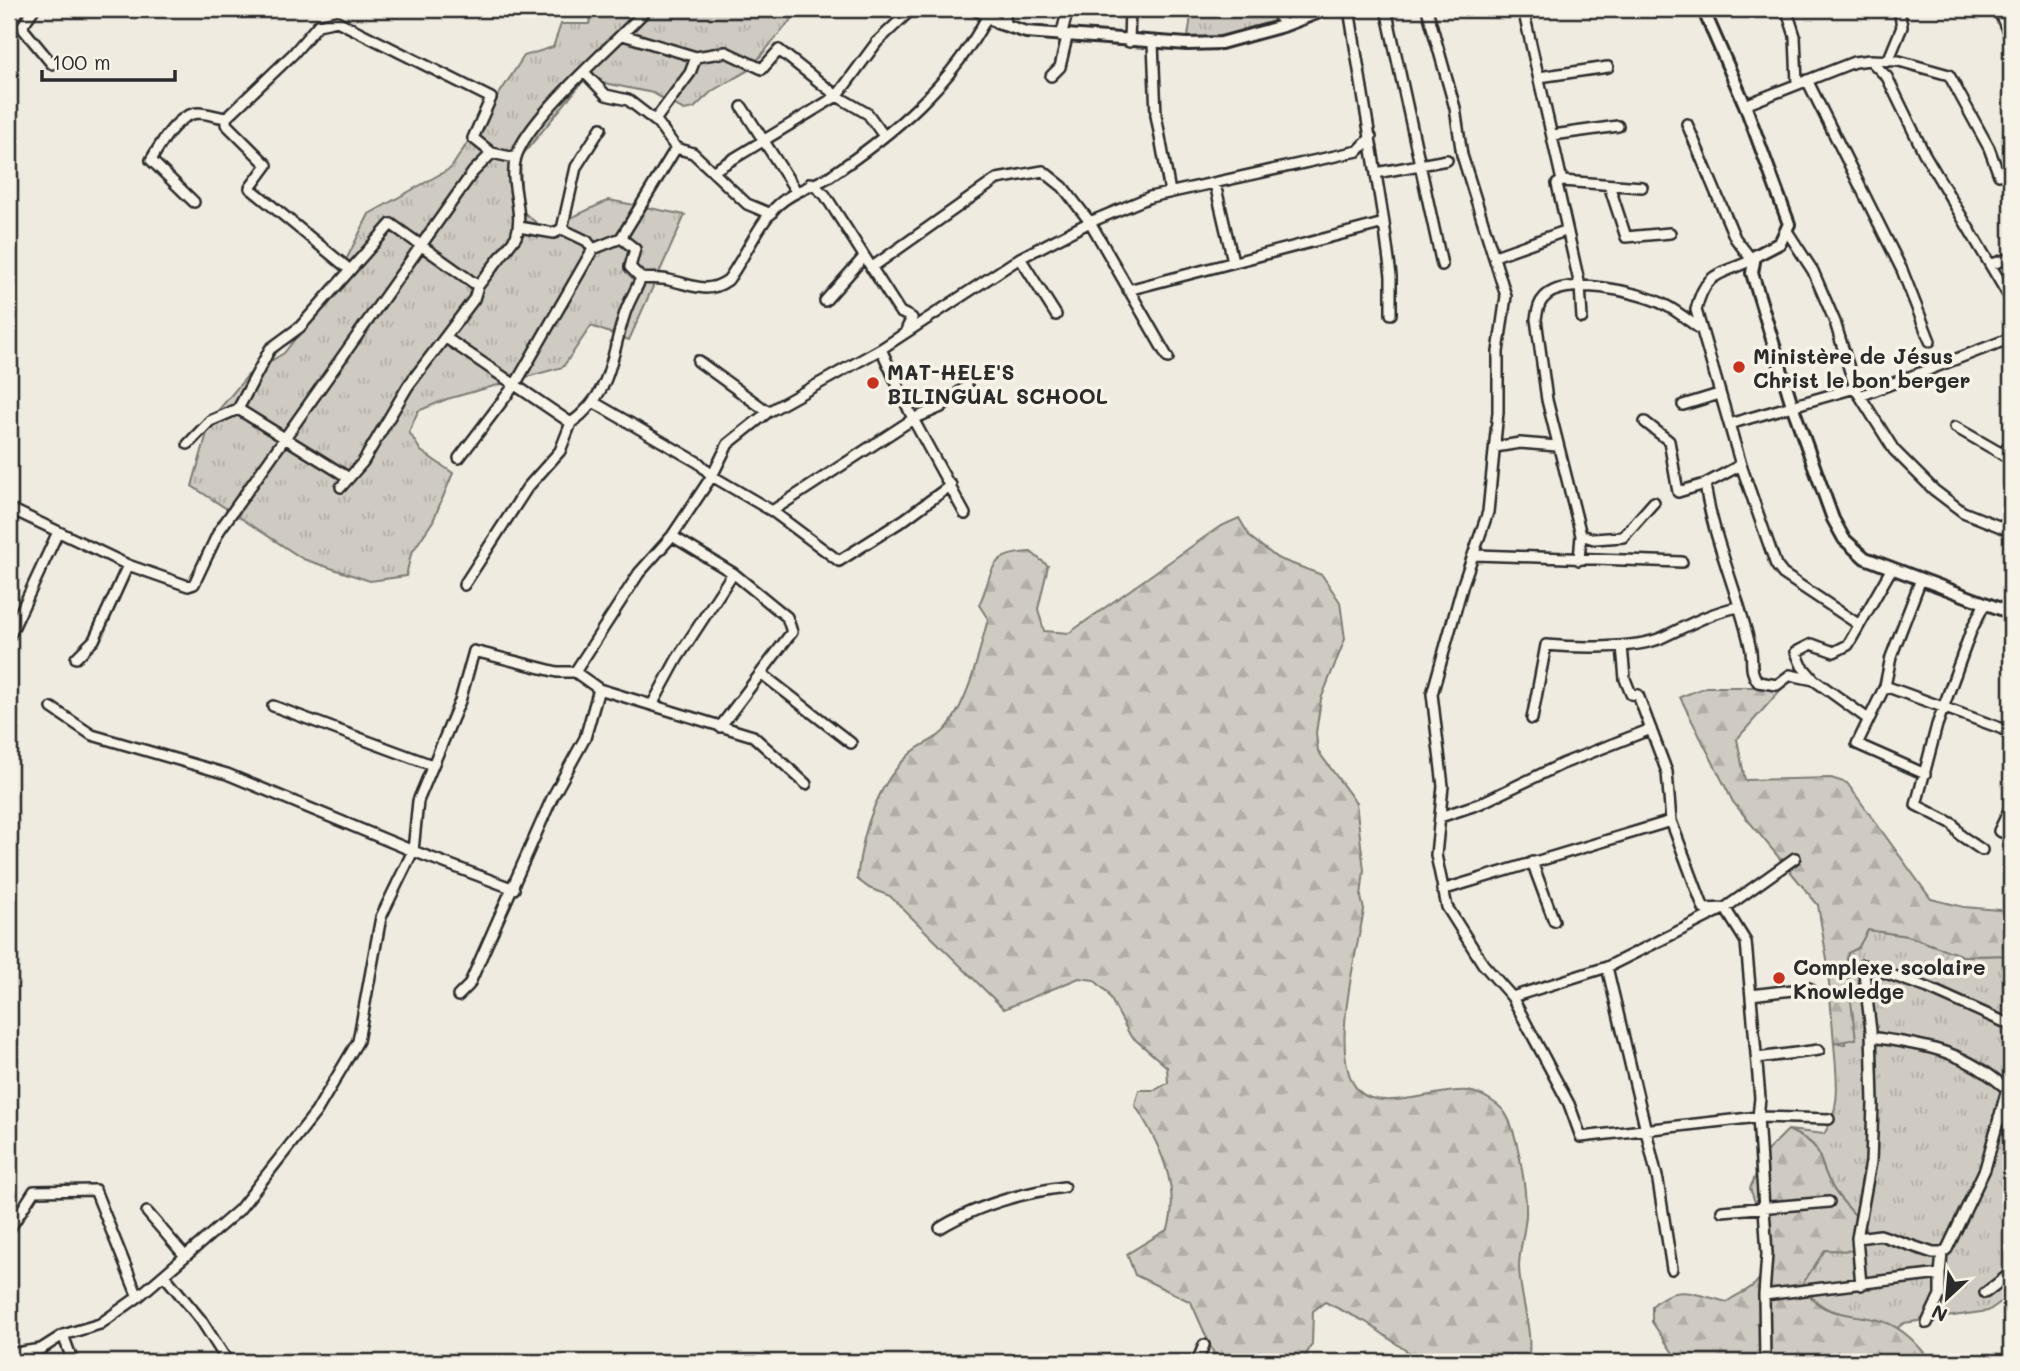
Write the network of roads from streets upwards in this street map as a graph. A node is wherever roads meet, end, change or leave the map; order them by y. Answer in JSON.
{"nodes":[{"id":1,"x":34,"y":9,"type":"edge"},
{"id":2,"x":647,"y":9,"type":"edge"},
{"id":3,"x":912,"y":9,"type":"edge"},
{"id":4,"x":976,"y":9,"type":"edge"},
{"id":5,"x":1006,"y":9,"type":"edge"},
{"id":6,"x":1068,"y":9,"type":"edge"},
{"id":7,"x":1130,"y":9,"type":"edge"},
{"id":8,"x":1276,"y":9,"type":"edge"},
{"id":9,"x":1327,"y":9,"type":"edge"},
{"id":10,"x":1349,"y":9,"type":"edge"},
{"id":11,"x":1386,"y":9,"type":"edge"},
{"id":12,"x":1427,"y":9,"type":"edge"},
{"id":13,"x":1523,"y":9,"type":"edge"},
{"id":14,"x":1703,"y":9,"type":"edge"},
{"id":15,"x":1899,"y":9,"type":"edge"},
{"id":16,"x":1997,"y":9,"type":"edge"},
{"id":17,"x":1788,"y":14,"type":"dead end"},
{"id":18,"x":986,"y":17,"type":"junction"},
{"id":19,"x":1004,"y":25,"type":"junction"},
{"id":20,"x":1283,"y":26,"type":"junction"},
{"id":21,"x":623,"y":35,"type":"junction"},
{"id":22,"x":1064,"y":36,"type":"junction"},
{"id":23,"x":2011,"y":39,"type":"edge"},
{"id":24,"x":1129,"y":42,"type":"junction"},
{"id":25,"x":1153,"y":43,"type":"junction"},
{"id":26,"x":696,"y":57,"type":"junction"},
{"id":27,"x":1870,"y":60,"type":"junction"},
{"id":28,"x":1888,"y":61,"type":"junction"},
{"id":29,"x":52,"y":64,"type":"dead end"},
{"id":30,"x":1608,"y":67,"type":"dead end"},
{"id":31,"x":584,"y":72,"type":"junction"},
{"id":32,"x":1051,"y":76,"type":"dead end"},
{"id":33,"x":1539,"y":77,"type":"junction"},
{"id":34,"x":1807,"y":80,"type":"junction"},
{"id":35,"x":1797,"y":84,"type":"junction"},
{"id":36,"x":837,"y":96,"type":"junction"},
{"id":37,"x":1745,"y":105,"type":"junction"},
{"id":38,"x":743,"y":107,"type":"dead end"},
{"id":39,"x":226,"y":118,"type":"junction"},
{"id":40,"x":655,"y":121,"type":"junction"},
{"id":41,"x":1687,"y":124,"type":"dead end"},
{"id":42,"x":1618,"y":126,"type":"dead end"},
{"id":43,"x":601,"y":128,"type":"dead end"},
{"id":44,"x":1553,"y":135,"type":"junction"},
{"id":45,"x":884,"y":136,"type":"junction"},
{"id":46,"x":1370,"y":138,"type":"junction"},
{"id":47,"x":763,"y":143,"type":"junction"},
{"id":48,"x":676,"y":148,"type":"junction"},
{"id":49,"x":492,"y":153,"type":"junction"},
{"id":50,"x":515,"y":158,"type":"junction"},
{"id":51,"x":1447,"y":160,"type":"dead end"},
{"id":52,"x":1420,"y":167,"type":"junction"},
{"id":53,"x":715,"y":170,"type":"junction"},
{"id":54,"x":2011,"y":171,"type":"edge"},
{"id":55,"x":1376,"y":173,"type":"junction"},
{"id":56,"x":829,"y":177,"type":"junction"},
{"id":57,"x":1562,"y":181,"type":"junction"},
{"id":58,"x":811,"y":183,"type":"junction"},
{"id":59,"x":1215,"y":184,"type":"junction"},
{"id":60,"x":1609,"y":185,"type":"junction"},
{"id":61,"x":1642,"y":187,"type":"dead end"},
{"id":62,"x":796,"y":191,"type":"junction"},
{"id":63,"x":1170,"y":192,"type":"junction"},
{"id":64,"x":825,"y":195,"type":"junction"},
{"id":65,"x":194,"y":202,"type":"dead end"},
{"id":66,"x":771,"y":214,"type":"junction"},
{"id":67,"x":1090,"y":222,"type":"junction"},
{"id":68,"x":1384,"y":223,"type":"junction"},
{"id":69,"x":519,"y":227,"type":"junction"},
{"id":70,"x":562,"y":229,"type":"junction"},
{"id":71,"x":1565,"y":231,"type":"junction"},
{"id":72,"x":1787,"y":231,"type":"junction"},
{"id":73,"x":1670,"y":233,"type":"dead end"},
{"id":74,"x":621,"y":238,"type":"junction"},
{"id":75,"x":419,"y":245,"type":"junction"},
{"id":76,"x":593,"y":249,"type":"junction"},
{"id":77,"x":1495,"y":256,"type":"junction"},
{"id":78,"x":864,"y":257,"type":"junction"},
{"id":79,"x":1020,"y":258,"type":"junction"},
{"id":80,"x":2011,"y":258,"type":"edge"},
{"id":81,"x":1752,"y":260,"type":"junction"},
{"id":82,"x":1233,"y":261,"type":"junction"},
{"id":83,"x":1992,"y":264,"type":"junction"},
{"id":84,"x":1442,"y":265,"type":"dead end"},
{"id":85,"x":871,"y":268,"type":"junction"},
{"id":86,"x":350,"y":270,"type":"junction"},
{"id":87,"x":641,"y":278,"type":"junction"},
{"id":88,"x":478,"y":286,"type":"junction"},
{"id":89,"x":1580,"y":286,"type":"junction"},
{"id":90,"x":1128,"y":290,"type":"junction"},
{"id":91,"x":2011,"y":300,"type":"edge"},
{"id":92,"x":825,"y":301,"type":"dead end"},
{"id":93,"x":1391,"y":314,"type":"dead end"},
{"id":94,"x":1056,"y":316,"type":"dead end"},
{"id":95,"x":1583,"y":318,"type":"dead end"},
{"id":96,"x":1699,"y":328,"type":"junction"},
{"id":97,"x":907,"y":329,"type":"junction"},
{"id":98,"x":446,"y":338,"type":"junction"},
{"id":99,"x":2011,"y":338,"type":"edge"},
{"id":100,"x":1930,"y":341,"type":"dead end"},
{"id":101,"x":880,"y":349,"type":"junction"},
{"id":102,"x":1168,"y":358,"type":"dead end"},
{"id":103,"x":698,"y":361,"type":"dead end"},
{"id":104,"x":516,"y":383,"type":"junction"},
{"id":105,"x":967,"y":386,"type":"dead end"},
{"id":106,"x":1858,"y":392,"type":"junction"},
{"id":107,"x":1719,"y":394,"type":"junction"},
{"id":108,"x":594,"y":403,"type":"junction"},
{"id":109,"x":1683,"y":405,"type":"dead end"},
{"id":110,"x":1792,"y":405,"type":"junction"},
{"id":111,"x":238,"y":409,"type":"junction"},
{"id":112,"x":768,"y":412,"type":"junction"},
{"id":113,"x":914,"y":419,"type":"junction"},
{"id":114,"x":1645,"y":422,"type":"dead end"},
{"id":115,"x":571,"y":423,"type":"junction"},
{"id":116,"x":1729,"y":424,"type":"junction"},
{"id":117,"x":1955,"y":427,"type":"dead end"},
{"id":118,"x":286,"y":438,"type":"junction"},
{"id":119,"x":2011,"y":441,"type":"edge"},
{"id":120,"x":188,"y":443,"type":"dead end"},
{"id":121,"x":1557,"y":446,"type":"junction"},
{"id":122,"x":1495,"y":447,"type":"junction"},
{"id":123,"x":2007,"y":457,"type":"edge"},
{"id":124,"x":459,"y":458,"type":"dead end"},
{"id":125,"x":1741,"y":465,"type":"junction"},
{"id":126,"x":712,"y":477,"type":"junction"},
{"id":127,"x":349,"y":478,"type":"junction"},
{"id":128,"x":1705,"y":484,"type":"junction"},
{"id":129,"x":951,"y":485,"type":"junction"},
{"id":130,"x":341,"y":486,"type":"dead end"},
{"id":131,"x":1654,"y":502,"type":"dead end"},
{"id":132,"x":9,"y":508,"type":"edge"},
{"id":133,"x":772,"y":511,"type":"junction"},
{"id":134,"x":965,"y":514,"type":"dead end"},
{"id":135,"x":2011,"y":531,"type":"edge"},
{"id":136,"x":58,"y":532,"type":"junction"},
{"id":137,"x":1581,"y":535,"type":"junction"},
{"id":138,"x":672,"y":536,"type":"junction"},
{"id":139,"x":1476,"y":555,"type":"junction"},
{"id":140,"x":1578,"y":560,"type":"junction"},
{"id":141,"x":1682,"y":562,"type":"dead end"},
{"id":142,"x":128,"y":565,"type":"junction"},
{"id":143,"x":1892,"y":568,"type":"junction"},
{"id":144,"x":733,"y":573,"type":"junction"},
{"id":145,"x":1922,"y":579,"type":"junction"},
{"id":146,"x":464,"y":585,"type":"dead end"},
{"id":147,"x":1985,"y":603,"type":"junction"},
{"id":148,"x":1738,"y":607,"type":"junction"},
{"id":149,"x":2011,"y":612,"type":"edge"},
{"id":150,"x":1858,"y":624,"type":"junction"},
{"id":151,"x":9,"y":637,"type":"edge"},
{"id":152,"x":1622,"y":646,"type":"junction"},
{"id":153,"x":76,"y":658,"type":"dead end"},
{"id":154,"x":575,"y":672,"type":"junction"},
{"id":155,"x":762,"y":674,"type":"junction"},
{"id":156,"x":1814,"y":680,"type":"junction"},
{"id":157,"x":1885,"y":686,"type":"junction"},
{"id":158,"x":599,"y":689,"type":"junction"},
{"id":159,"x":652,"y":705,"type":"junction"},
{"id":160,"x":272,"y":706,"type":"dead end"},
{"id":161,"x":1944,"y":706,"type":"junction"},
{"id":162,"x":52,"y":708,"type":"dead end"},
{"id":163,"x":1532,"y":719,"type":"dead end"},
{"id":164,"x":1868,"y":719,"type":"junction"},
{"id":165,"x":720,"y":727,"type":"junction"},
{"id":166,"x":1651,"y":729,"type":"junction"},
{"id":167,"x":2011,"y":732,"type":"edge"},
{"id":168,"x":851,"y":743,"type":"dead end"},
{"id":169,"x":432,"y":765,"type":"junction"},
{"id":170,"x":1925,"y":774,"type":"junction"},
{"id":171,"x":806,"y":784,"type":"dead end"},
{"id":172,"x":2011,"y":806,"type":"edge"},
{"id":173,"x":1440,"y":817,"type":"junction"},
{"id":174,"x":1671,"y":821,"type":"junction"},
{"id":175,"x":2011,"y":835,"type":"edge"},
{"id":176,"x":1982,"y":850,"type":"dead end"},
{"id":177,"x":413,"y":851,"type":"junction"},
{"id":178,"x":1795,"y":858,"type":"dead end"},
{"id":179,"x":1532,"y":862,"type":"junction"},
{"id":180,"x":514,"y":889,"type":"junction"},
{"id":181,"x":1442,"y":890,"type":"junction"},
{"id":182,"x":1725,"y":908,"type":"junction"},
{"id":183,"x":1554,"y":921,"type":"dead end"},
{"id":184,"x":1606,"y":967,"type":"junction"},
{"id":185,"x":1809,"y":988,"type":"dead end"},
{"id":186,"x":1751,"y":995,"type":"junction"},
{"id":187,"x":458,"y":996,"type":"dead end"},
{"id":188,"x":1512,"y":997,"type":"junction"},
{"id":189,"x":2011,"y":1025,"type":"edge"},
{"id":190,"x":1871,"y":1037,"type":"junction"},
{"id":191,"x":1819,"y":1051,"type":"dead end"},
{"id":192,"x":1757,"y":1058,"type":"junction"},
{"id":193,"x":2011,"y":1075,"type":"edge"},
{"id":194,"x":2007,"y":1089,"type":"junction"},
{"id":195,"x":1758,"y":1117,"type":"junction"},
{"id":196,"x":1999,"y":1117,"type":"junction"},
{"id":197,"x":1829,"y":1119,"type":"dead end"},
{"id":198,"x":2011,"y":1122,"type":"edge"},
{"id":199,"x":1646,"y":1130,"type":"junction"},
{"id":200,"x":1064,"y":1187,"type":"dead end"},
{"id":201,"x":1829,"y":1202,"type":"dead end"},
{"id":202,"x":1763,"y":1209,"type":"junction"},
{"id":203,"x":1723,"y":1211,"type":"dead end"},
{"id":204,"x":147,"y":1212,"type":"dead end"},
{"id":205,"x":940,"y":1228,"type":"dead end"},
{"id":206,"x":9,"y":1230,"type":"edge"},
{"id":207,"x":1857,"y":1238,"type":"junction"},
{"id":208,"x":1942,"y":1253,"type":"junction"},
{"id":209,"x":186,"y":1256,"type":"junction"},
{"id":210,"x":1672,"y":1269,"type":"dead end"},
{"id":211,"x":2011,"y":1272,"type":"edge"},
{"id":212,"x":1940,"y":1273,"type":"junction"},
{"id":213,"x":164,"y":1275,"type":"junction"},
{"id":214,"x":1861,"y":1285,"type":"junction"},
{"id":215,"x":1985,"y":1293,"type":"dead end"},
{"id":216,"x":1764,"y":1295,"type":"junction"},
{"id":217,"x":138,"y":1297,"type":"junction"},
{"id":218,"x":1927,"y":1323,"type":"dead end"},
{"id":219,"x":62,"y":1335,"type":"junction"},
{"id":220,"x":1204,"y":1345,"type":"dead end"},
{"id":221,"x":9,"y":1354,"type":"edge"},
{"id":222,"x":73,"y":1362,"type":"edge"},
{"id":223,"x":228,"y":1362,"type":"edge"},
{"id":224,"x":1197,"y":1362,"type":"edge"},
{"id":225,"x":1761,"y":1362,"type":"edge"}],
"edges":[{"from":1,"to":29,"type":"street"},
{"from":2,"to":21,"type":"street"},
{"from":3,"to":36,"type":"street"},
{"from":4,"to":18,"type":"street"},
{"from":5,"to":19,"type":"street"},
{"from":6,"to":22,"type":"street"},
{"from":7,"to":24,"type":"street"},
{"from":8,"to":20,"type":"street"},
{"from":9,"to":20,"type":"street"},
{"from":10,"to":46,"type":"street"},
{"from":11,"to":52,"type":"street"},
{"from":12,"to":77,"type":"street"},
{"from":13,"to":33,"type":"street"},
{"from":14,"to":37,"type":"street"},
{"from":15,"to":28,"type":"street"},
{"from":16,"to":23,"type":"street"},
{"from":17,"to":35,"type":"street"},
{"from":18,"to":19,"type":"street"},
{"from":18,"to":45,"type":"street"},
{"from":19,"to":22,"type":"street"},
{"from":20,"to":25,"type":"street"},
{"from":21,"to":26,"type":"street"},
{"from":21,"to":31,"type":"street"},
{"from":22,"to":24,"type":"street"},
{"from":22,"to":32,"type":"street"},
{"from":24,"to":25,"type":"street"},
{"from":25,"to":63,"type":"street"},
{"from":26,"to":36,"type":"street"},
{"from":26,"to":40,"type":"street"},
{"from":27,"to":28,"type":"street"},
{"from":27,"to":34,"type":"street"},
{"from":27,"to":83,"type":"street"},
{"from":28,"to":54,"type":"street"},
{"from":30,"to":33,"type":"street"},
{"from":31,"to":40,"type":"street"},
{"from":31,"to":50,"type":"street"},
{"from":33,"to":44,"type":"street"},
{"from":34,"to":35,"type":"street"},
{"from":34,"to":100,"type":"street"},
{"from":35,"to":37,"type":"street"},
{"from":36,"to":45,"type":"street"},
{"from":36,"to":47,"type":"street"},
{"from":37,"to":72,"type":"street"},
{"from":38,"to":47,"type":"street"},
{"from":39,"to":49,"type":"street"},
{"from":39,"to":65,"type":"street"},
{"from":39,"to":86,"type":"street"},
{"from":40,"to":48,"type":"street"},
{"from":41,"to":81,"type":"street"},
{"from":42,"to":44,"type":"street"},
{"from":43,"to":70,"type":"street"},
{"from":44,"to":57,"type":"street"},
{"from":45,"to":56,"type":"street"},
{"from":46,"to":55,"type":"street"},
{"from":46,"to":59,"type":"street"},
{"from":47,"to":53,"type":"street"},
{"from":47,"to":62,"type":"street"},
{"from":48,"to":53,"type":"street"},
{"from":48,"to":74,"type":"street"},
{"from":49,"to":50,"type":"street"},
{"from":49,"to":75,"type":"street"},
{"from":50,"to":69,"type":"street"},
{"from":51,"to":52,"type":"street"},
{"from":52,"to":55,"type":"street"},
{"from":52,"to":84,"type":"street"},
{"from":53,"to":66,"type":"street"},
{"from":55,"to":68,"type":"street"},
{"from":56,"to":58,"type":"street"},
{"from":56,"to":64,"type":"street"},
{"from":57,"to":60,"type":"street"},
{"from":57,"to":71,"type":"street"},
{"from":58,"to":62,"type":"street"},
{"from":58,"to":64,"type":"street"},
{"from":59,"to":63,"type":"street"},
{"from":59,"to":82,"type":"street"},
{"from":60,"to":61,"type":"street"},
{"from":60,"to":73,"type":"street"},
{"from":62,"to":66,"type":"street"},
{"from":63,"to":67,"type":"street"},
{"from":64,"to":78,"type":"street"},
{"from":66,"to":87,"type":"street"},
{"from":67,"to":79,"type":"street"},
{"from":67,"to":85,"type":"street"},
{"from":67,"to":90,"type":"street"},
{"from":68,"to":82,"type":"street"},
{"from":68,"to":93,"type":"street"},
{"from":69,"to":70,"type":"street"},
{"from":69,"to":88,"type":"street"},
{"from":70,"to":76,"type":"street"},
{"from":71,"to":77,"type":"street"},
{"from":71,"to":89,"type":"street"},
{"from":72,"to":81,"type":"street"},
{"from":72,"to":106,"type":"street"},
{"from":74,"to":76,"type":"street"},
{"from":74,"to":87,"type":"street"},
{"from":75,"to":86,"type":"street"},
{"from":75,"to":88,"type":"street"},
{"from":75,"to":118,"type":"street"},
{"from":76,"to":104,"type":"street"},
{"from":77,"to":122,"type":"street"},
{"from":78,"to":85,"type":"street"},
{"from":78,"to":92,"type":"street"},
{"from":79,"to":94,"type":"street"},
{"from":79,"to":97,"type":"street"},
{"from":80,"to":83,"type":"street"},
{"from":81,"to":96,"type":"street"},
{"from":81,"to":110,"type":"street"},
{"from":82,"to":90,"type":"street"},
{"from":83,"to":91,"type":"street"},
{"from":85,"to":97,"type":"street"},
{"from":86,"to":111,"type":"street"},
{"from":87,"to":108,"type":"street"},
{"from":88,"to":98,"type":"street"},
{"from":89,"to":95,"type":"street"},
{"from":89,"to":96,"type":"street"},
{"from":89,"to":121,"type":"street"},
{"from":90,"to":102,"type":"street"},
{"from":96,"to":107,"type":"street"},
{"from":97,"to":101,"type":"street"},
{"from":98,"to":104,"type":"street"},
{"from":98,"to":127,"type":"street"},
{"from":99,"to":106,"type":"street"},
{"from":101,"to":112,"type":"street"},
{"from":101,"to":113,"type":"street"},
{"from":103,"to":112,"type":"street"},
{"from":104,"to":115,"type":"street"},
{"from":104,"to":124,"type":"street"},
{"from":105,"to":113,"type":"street"},
{"from":106,"to":110,"type":"street"},
{"from":106,"to":135,"type":"street"},
{"from":107,"to":109,"type":"street"},
{"from":107,"to":116,"type":"street"},
{"from":108,"to":115,"type":"street"},
{"from":108,"to":126,"type":"street"},
{"from":110,"to":116,"type":"street"},
{"from":110,"to":143,"type":"street"},
{"from":111,"to":118,"type":"street"},
{"from":111,"to":120,"type":"street"},
{"from":112,"to":126,"type":"street"},
{"from":113,"to":129,"type":"street"},
{"from":113,"to":133,"type":"street"},
{"from":114,"to":128,"type":"street"},
{"from":115,"to":146,"type":"street"},
{"from":116,"to":125,"type":"street"},
{"from":117,"to":123,"type":"street"},
{"from":118,"to":127,"type":"street"},
{"from":118,"to":142,"type":"street"},
{"from":119,"to":123,"type":"street"},
{"from":121,"to":122,"type":"street"},
{"from":121,"to":137,"type":"street"},
{"from":122,"to":139,"type":"street"},
{"from":125,"to":128,"type":"street"},
{"from":125,"to":150,"type":"street"},
{"from":126,"to":133,"type":"street"},
{"from":126,"to":138,"type":"street"},
{"from":127,"to":130,"type":"street"},
{"from":128,"to":148,"type":"street"},
{"from":129,"to":133,"type":"street"},
{"from":129,"to":134,"type":"street"},
{"from":131,"to":137,"type":"street"},
{"from":132,"to":136,"type":"street"},
{"from":136,"to":142,"type":"street"},
{"from":136,"to":151,"type":"street"},
{"from":137,"to":140,"type":"street"},
{"from":138,"to":144,"type":"street"},
{"from":138,"to":154,"type":"street"},
{"from":139,"to":140,"type":"street"},
{"from":139,"to":173,"type":"street"},
{"from":140,"to":141,"type":"street"},
{"from":142,"to":153,"type":"street"},
{"from":143,"to":145,"type":"street"},
{"from":143,"to":150,"type":"street"},
{"from":144,"to":155,"type":"street"},
{"from":144,"to":159,"type":"street"},
{"from":145,"to":147,"type":"street"},
{"from":145,"to":157,"type":"street"},
{"from":147,"to":149,"type":"street"},
{"from":147,"to":161,"type":"street"},
{"from":148,"to":152,"type":"street"},
{"from":148,"to":156,"type":"street"},
{"from":150,"to":156,"type":"street"},
{"from":152,"to":163,"type":"street"},
{"from":152,"to":166,"type":"street"},
{"from":154,"to":158,"type":"street"},
{"from":154,"to":169,"type":"street"},
{"from":155,"to":165,"type":"street"},
{"from":155,"to":168,"type":"street"},
{"from":156,"to":164,"type":"street"},
{"from":157,"to":161,"type":"street"},
{"from":157,"to":164,"type":"street"},
{"from":158,"to":159,"type":"street"},
{"from":158,"to":180,"type":"street"},
{"from":159,"to":165,"type":"street"},
{"from":160,"to":169,"type":"street"},
{"from":161,"to":167,"type":"street"},
{"from":161,"to":170,"type":"street"},
{"from":162,"to":177,"type":"street"},
{"from":164,"to":170,"type":"street"},
{"from":165,"to":171,"type":"street"},
{"from":166,"to":173,"type":"street"},
{"from":166,"to":174,"type":"street"},
{"from":169,"to":177,"type":"street"},
{"from":170,"to":176,"type":"street"},
{"from":172,"to":175,"type":"street"},
{"from":173,"to":181,"type":"street"},
{"from":174,"to":179,"type":"street"},
{"from":174,"to":182,"type":"street"},
{"from":177,"to":180,"type":"street"},
{"from":177,"to":209,"type":"street"},
{"from":178,"to":182,"type":"street"},
{"from":179,"to":181,"type":"street"},
{"from":179,"to":183,"type":"street"},
{"from":180,"to":187,"type":"street"},
{"from":181,"to":188,"type":"street"},
{"from":182,"to":184,"type":"street"},
{"from":182,"to":186,"type":"street"},
{"from":184,"to":188,"type":"street"},
{"from":184,"to":199,"type":"street"},
{"from":185,"to":186,"type":"street"},
{"from":186,"to":192,"type":"street"},
{"from":188,"to":199,"type":"street"},
{"from":189,"to":190,"type":"street"},
{"from":190,"to":194,"type":"street"},
{"from":190,"to":207,"type":"street"},
{"from":191,"to":192,"type":"street"},
{"from":192,"to":195,"type":"street"},
{"from":193,"to":194,"type":"street"},
{"from":194,"to":196,"type":"street"},
{"from":195,"to":197,"type":"street"},
{"from":195,"to":199,"type":"street"},
{"from":195,"to":202,"type":"street"},
{"from":196,"to":198,"type":"street"},
{"from":196,"to":208,"type":"street"},
{"from":199,"to":210,"type":"street"},
{"from":200,"to":205,"type":"street"},
{"from":201,"to":202,"type":"street"},
{"from":202,"to":203,"type":"street"},
{"from":202,"to":216,"type":"street"},
{"from":204,"to":209,"type":"street"},
{"from":206,"to":217,"type":"street"},
{"from":207,"to":208,"type":"street"},
{"from":207,"to":214,"type":"street"},
{"from":208,"to":212,"type":"street"},
{"from":209,"to":213,"type":"street"},
{"from":211,"to":215,"type":"street"},
{"from":212,"to":214,"type":"street"},
{"from":212,"to":218,"type":"street"},
{"from":213,"to":217,"type":"street"},
{"from":213,"to":223,"type":"street"},
{"from":214,"to":216,"type":"street"},
{"from":216,"to":225,"type":"street"},
{"from":217,"to":219,"type":"street"},
{"from":219,"to":221,"type":"street"},
{"from":219,"to":222,"type":"street"},
{"from":220,"to":224,"type":"street"}]}
